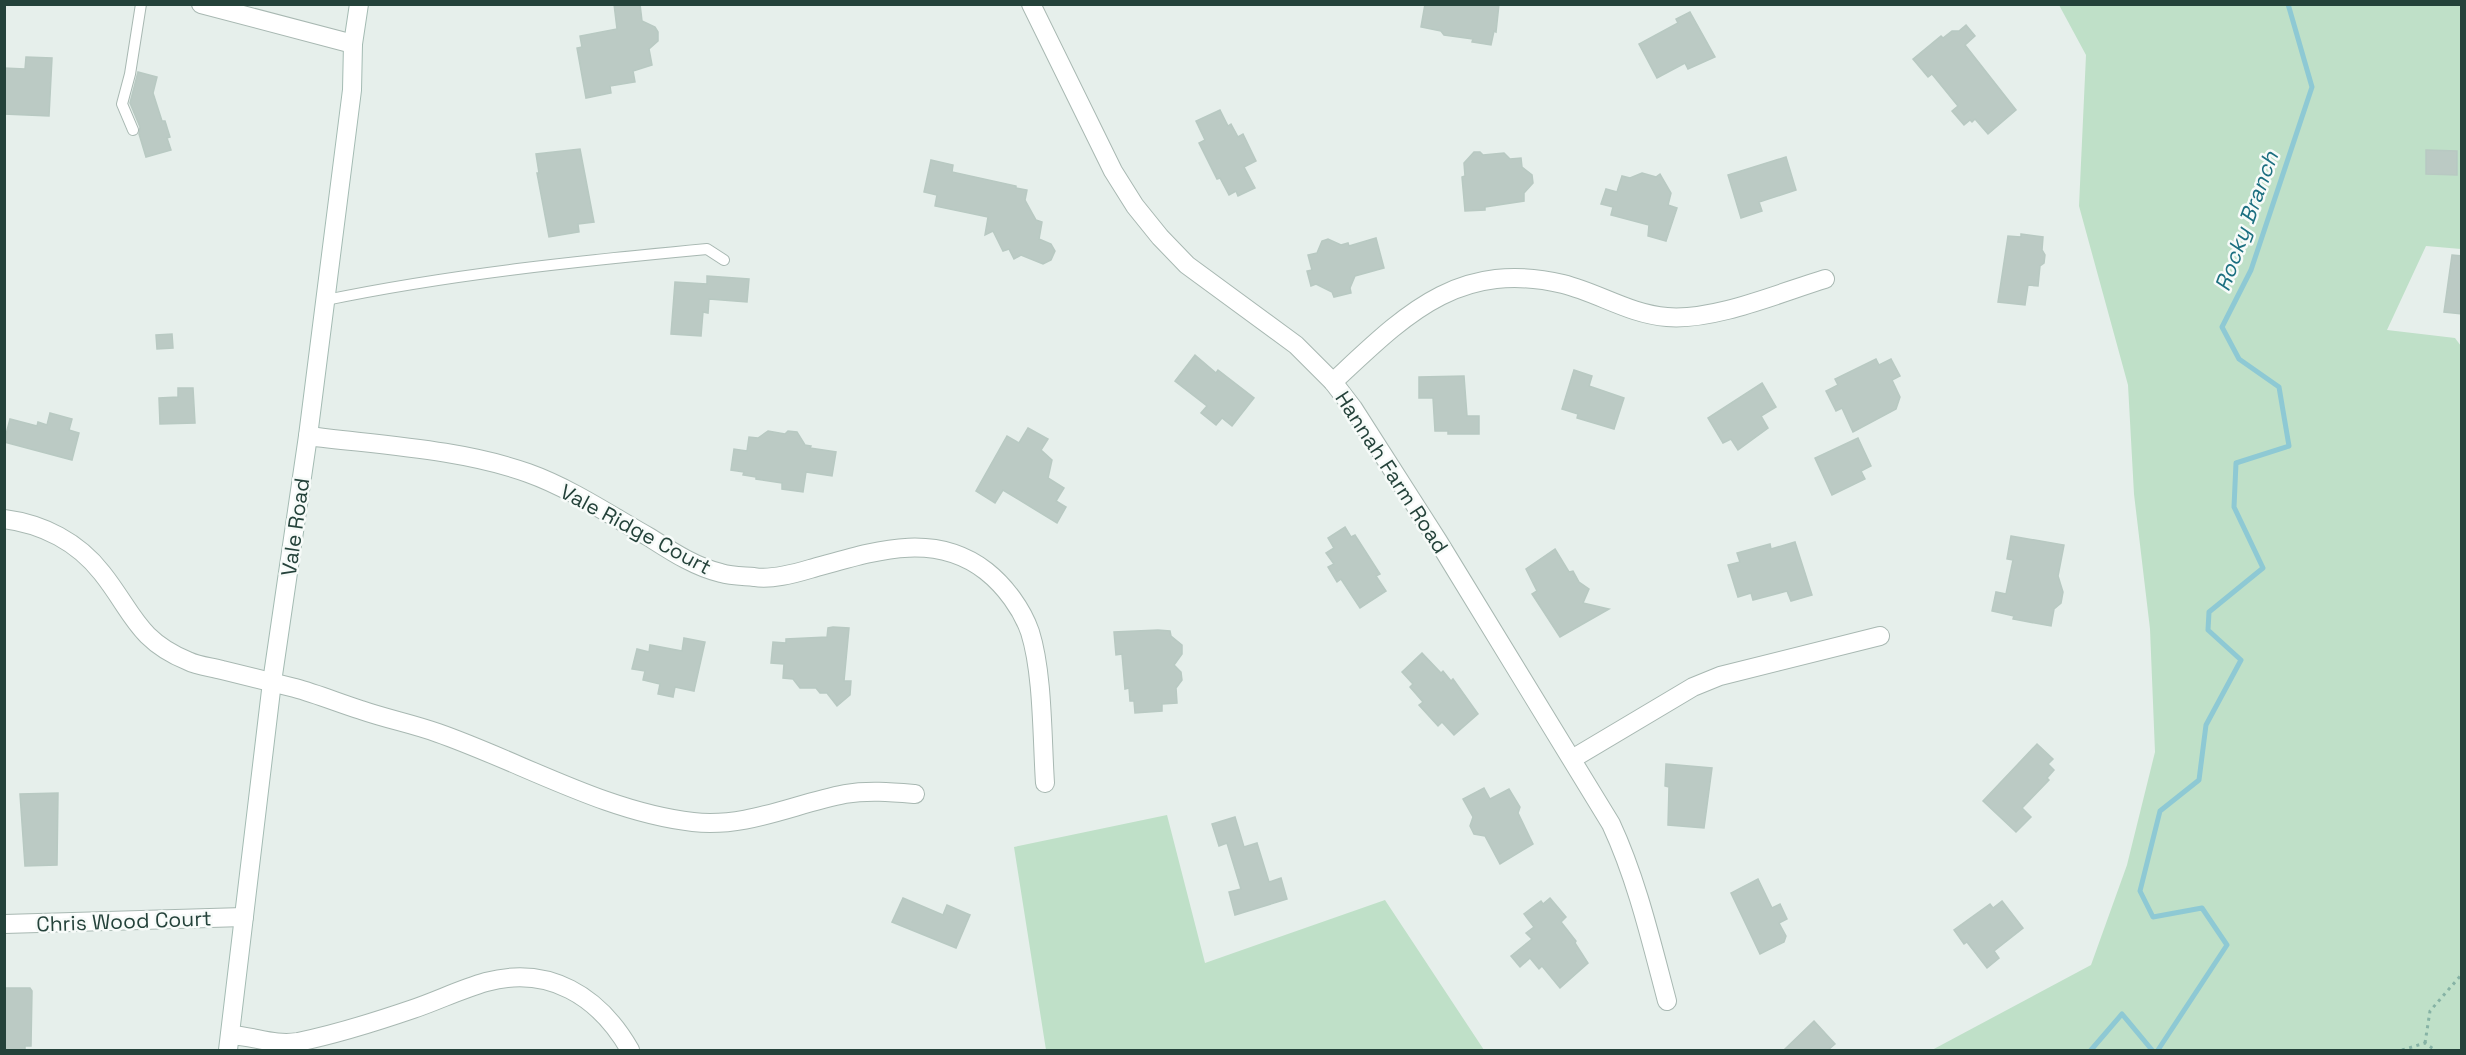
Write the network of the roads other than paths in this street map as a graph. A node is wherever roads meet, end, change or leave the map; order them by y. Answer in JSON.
{"nodes":[{"id":1,"x":141,"y":4,"type":"edge"},
{"id":2,"x":201,"y":4,"type":"edge"},
{"id":3,"x":359,"y":4,"type":"edge"},
{"id":4,"x":1031,"y":4,"type":"edge"},
{"id":5,"x":353,"y":44,"type":"junction"},
{"id":6,"x":133,"y":130,"type":"dead end"},
{"id":7,"x":724,"y":260,"type":"dead end"},
{"id":8,"x":1825,"y":279,"type":"dead end"},
{"id":9,"x":326,"y":300,"type":"junction"},
{"id":10,"x":1333,"y":382,"type":"junction"},
{"id":11,"x":308,"y":436,"type":"junction"},
{"id":12,"x":4,"y":519,"type":"edge"},
{"id":13,"x":1880,"y":636,"type":"dead end"},
{"id":14,"x":272,"y":682,"type":"junction"},
{"id":15,"x":1572,"y":759,"type":"junction"},
{"id":16,"x":1045,"y":783,"type":"dead end"},
{"id":17,"x":915,"y":794,"type":"dead end"},
{"id":18,"x":244,"y":916,"type":"junction"},
{"id":19,"x":4,"y":924,"type":"edge"},
{"id":20,"x":1667,"y":1001,"type":"dead end"},
{"id":21,"x":229,"y":1043,"type":"edge"},
{"id":22,"x":630,"y":1050,"type":"edge"}],
"edges":[{"from":1,"to":6,"type":"lane"},
{"from":2,"to":5,"type":"street"},
{"from":3,"to":5,"type":"street","name":"Vale Road"},
{"from":4,"to":10,"type":"street","name":"Hannah Farm Road"},
{"from":5,"to":9,"type":"street","name":"Vale Road"},
{"from":7,"to":9,"type":"lane"},
{"from":8,"to":10,"type":"street"},
{"from":9,"to":11,"type":"street","name":"Vale Road"},
{"from":10,"to":15,"type":"street","name":"Hannah Farm Road"},
{"from":11,"to":14,"type":"street","name":"Vale Road"},
{"from":11,"to":16,"type":"street","name":"Vale Ridge Court"},
{"from":12,"to":14,"type":"street"},
{"from":13,"to":15,"type":"street"},
{"from":14,"to":17,"type":"street"},
{"from":14,"to":18,"type":"street","name":"Vale Road"},
{"from":15,"to":20,"type":"street","name":"Hannah Farm Road"},
{"from":18,"to":19,"type":"street","name":"Chris Wood Court"},
{"from":18,"to":21,"type":"street","name":"Vale Road"},
{"from":21,"to":22,"type":"street"}]}
